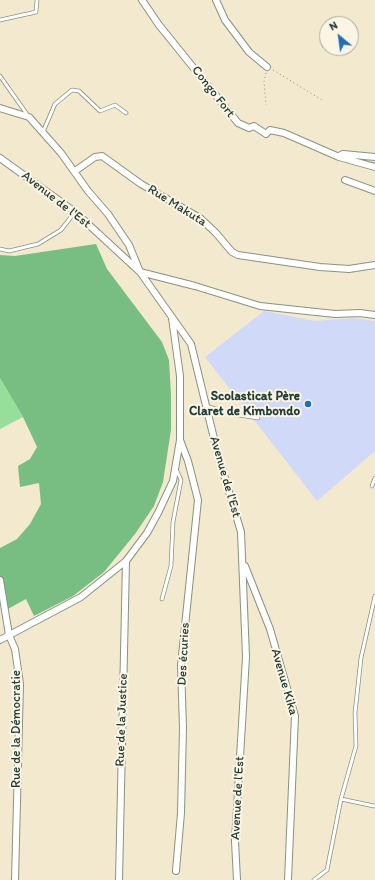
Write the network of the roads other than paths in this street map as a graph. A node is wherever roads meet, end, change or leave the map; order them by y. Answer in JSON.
{"nodes":[{"id":1,"x":37,"y":0,"type":"edge"},
{"id":2,"x":142,"y":0,"type":"edge"},
{"id":3,"x":216,"y":0,"type":"edge"},
{"id":4,"x":0,"y":20,"type":"edge"},
{"id":5,"x":267,"y":67,"type":"road end"},
{"id":6,"x":0,"y":76,"type":"edge"},
{"id":7,"x":0,"y":108,"type":"edge"},
{"id":8,"x":126,"y":113,"type":"dead end"},
{"id":9,"x":29,"y":116,"type":"junction"},
{"id":10,"x":43,"y":132,"type":"junction"},
{"id":11,"x":339,"y":157,"type":"junction"},
{"id":12,"x":375,"y":157,"type":"edge"},
{"id":13,"x":0,"y":158,"type":"edge"},
{"id":14,"x":375,"y":167,"type":"edge"},
{"id":15,"x":75,"y":171,"type":"junction"},
{"id":16,"x":344,"y":180,"type":"dead end"},
{"id":17,"x":375,"y":191,"type":"edge"},
{"id":18,"x":75,"y":212,"type":"junction"},
{"id":19,"x":0,"y":249,"type":"edge"},
{"id":20,"x":375,"y":265,"type":"edge"},
{"id":21,"x":140,"y":272,"type":"junction"},
{"id":22,"x":375,"y":315,"type":"edge"},
{"id":23,"x":172,"y":316,"type":"junction"},
{"id":24,"x":206,"y":406,"type":"junction"},
{"id":25,"x":258,"y":418,"type":"dead end"},
{"id":26,"x":180,"y":440,"type":"junction"},
{"id":27,"x":176,"y":469,"type":"junction"},
{"id":28,"x":375,"y":478,"type":"edge"},
{"id":29,"x":372,"y":486,"type":"dead end"},
{"id":30,"x":126,"y":561,"type":"junction"},
{"id":31,"x":243,"y":561,"type":"junction"},
{"id":32,"x":0,"y":580,"type":"edge"},
{"id":33,"x":375,"y":596,"type":"edge"},
{"id":34,"x":162,"y":599,"type":"dead end"},
{"id":35,"x":9,"y":635,"type":"junction"},
{"id":36,"x":0,"y":640,"type":"edge"},
{"id":37,"x":341,"y":799,"type":"junction"},
{"id":38,"x":374,"y":806,"type":"edge"},
{"id":39,"x":176,"y":871,"type":"dead end"},
{"id":40,"x":15,"y":880,"type":"edge"},
{"id":41,"x":118,"y":880,"type":"edge"},
{"id":42,"x":237,"y":880,"type":"edge"},
{"id":43,"x":288,"y":880,"type":"edge"},
{"id":44,"x":314,"y":880,"type":"edge"}],
"edges":[{"from":1,"to":4,"type":"lane"},
{"from":2,"to":11,"type":"street","name":"Congo Fort"},
{"from":3,"to":5,"type":"street"},
{"from":6,"to":9,"type":"lane"},
{"from":7,"to":9,"type":"street"},
{"from":8,"to":10,"type":"lane"},
{"from":9,"to":10,"type":"street"},
{"from":10,"to":15,"type":"street"},
{"from":11,"to":12,"type":"street"},
{"from":11,"to":14,"type":"street","name":"Congo Fort"},
{"from":13,"to":18,"type":"street","name":"Avenue de l'Est"},
{"from":15,"to":20,"type":"street","name":"Rue Makuta"},
{"from":15,"to":21,"type":"street"},
{"from":16,"to":17,"type":"street"},
{"from":18,"to":19,"type":"lane"},
{"from":18,"to":21,"type":"street","name":"Avenue de l'Est"},
{"from":21,"to":22,"type":"street"},
{"from":21,"to":23,"type":"street","name":"Avenue de l'Est"},
{"from":23,"to":24,"type":"street","name":"Avenue de l'Est"},
{"from":23,"to":26,"type":"street"},
{"from":24,"to":25,"type":"lane"},
{"from":24,"to":31,"type":"street","name":"Avenue de l'Est"},
{"from":26,"to":27,"type":"street"},
{"from":26,"to":39,"type":"street","name":"Des écuries"},
{"from":27,"to":30,"type":"street"},
{"from":27,"to":34,"type":"lane"},
{"from":28,"to":29,"type":"lane"},
{"from":30,"to":35,"type":"street"},
{"from":30,"to":41,"type":"street","name":"Rue de la Justice"},
{"from":31,"to":42,"type":"street","name":"Avenue de l'Est"},
{"from":31,"to":43,"type":"street","name":"Avenue Kika"},
{"from":32,"to":35,"type":"street","name":"Rue de la Démocratie"},
{"from":33,"to":37,"type":"lane"},
{"from":35,"to":36,"type":"street"},
{"from":35,"to":40,"type":"street","name":"Rue de la Démocratie"},
{"from":37,"to":38,"type":"lane"},
{"from":37,"to":44,"type":"lane"}]}
